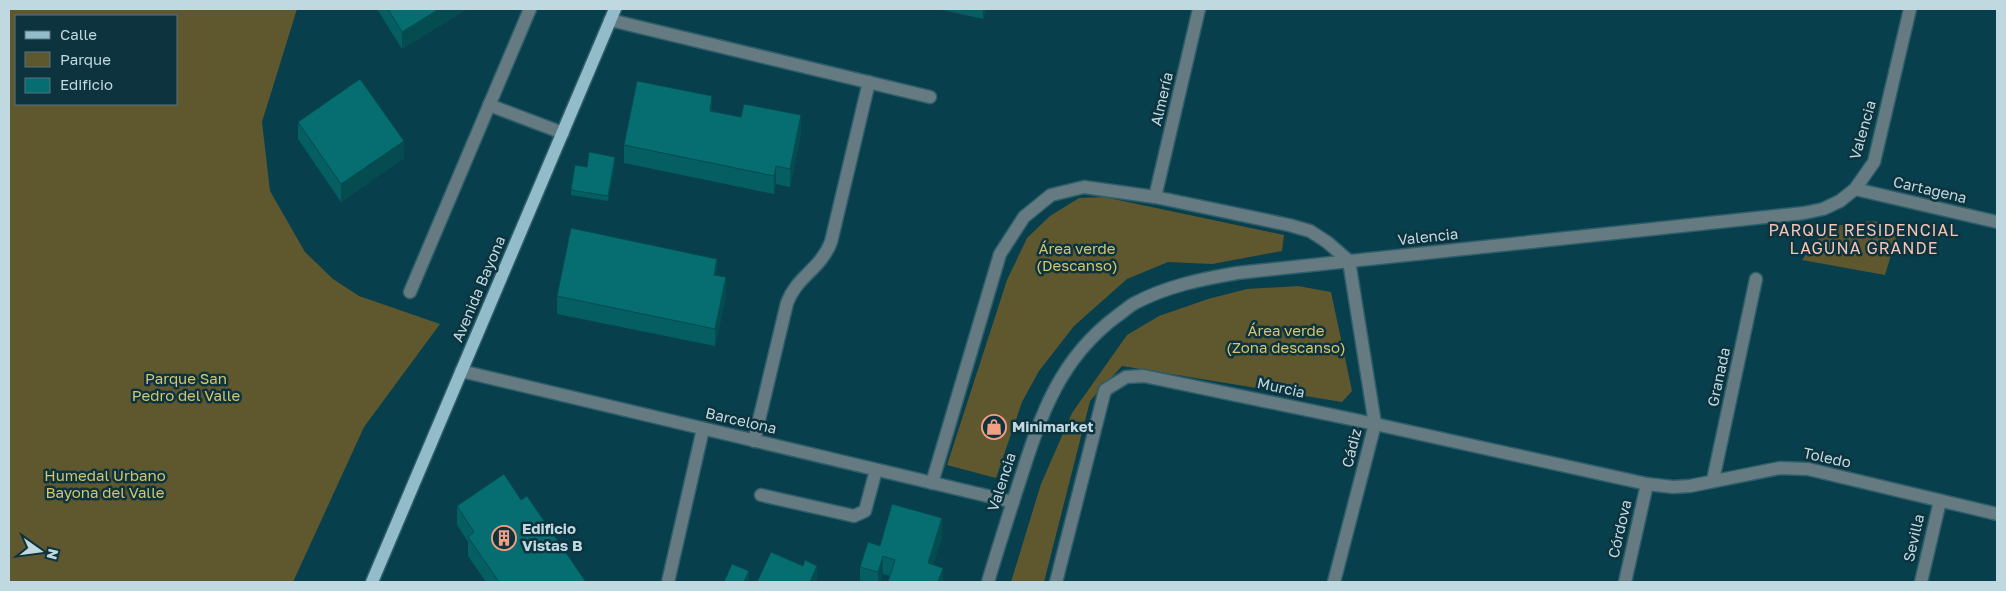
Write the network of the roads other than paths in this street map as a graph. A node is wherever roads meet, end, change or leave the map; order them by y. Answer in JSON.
{"nodes":[{"id":1,"x":530,"y":9,"type":"edge"},
{"id":2,"x":1199,"y":9,"type":"edge"},
{"id":3,"x":1910,"y":9,"type":"edge"},
{"id":4,"x":612,"y":14,"type":"edge"},
{"id":5,"x":868,"y":82,"type":"junction"},
{"id":6,"x":930,"y":97,"type":"dead end"},
{"id":7,"x":489,"y":105,"type":"junction"},
{"id":8,"x":563,"y":132,"type":"junction"},
{"id":9,"x":1855,"y":189,"type":"junction"},
{"id":10,"x":1155,"y":198,"type":"junction"},
{"id":11,"x":1997,"y":222,"type":"edge"},
{"id":12,"x":1349,"y":261,"type":"junction"},
{"id":13,"x":1756,"y":280,"type":"dead end"},
{"id":14,"x":410,"y":292,"type":"dead end"},
{"id":15,"x":462,"y":371,"type":"junction"},
{"id":16,"x":1375,"y":424,"type":"junction"},
{"id":17,"x":703,"y":429,"type":"junction"},
{"id":18,"x":754,"y":440,"type":"junction"},
{"id":19,"x":876,"y":470,"type":"junction"},
{"id":20,"x":1713,"y":480,"type":"junction"},
{"id":21,"x":932,"y":483,"type":"junction"},
{"id":22,"x":1647,"y":484,"type":"junction"},
{"id":23,"x":761,"y":495,"type":"dead end"},
{"id":24,"x":1940,"y":501,"type":"junction"},
{"id":25,"x":1013,"y":502,"type":"junction"},
{"id":26,"x":1997,"y":514,"type":"edge"},
{"id":27,"x":372,"y":582,"type":"edge"},
{"id":28,"x":668,"y":582,"type":"edge"},
{"id":29,"x":988,"y":582,"type":"edge"},
{"id":30,"x":1056,"y":582,"type":"edge"},
{"id":31,"x":1334,"y":582,"type":"edge"},
{"id":32,"x":1625,"y":582,"type":"edge"},
{"id":33,"x":1920,"y":582,"type":"edge"}],
"edges":[{"from":1,"to":7,"type":"street"},
{"from":2,"to":10,"type":"street","name":"Almería"},
{"from":3,"to":9,"type":"street","name":"Valencia"},
{"from":4,"to":5,"type":"street"},
{"from":4,"to":8,"type":"main road","name":"Avenida Bayona"},
{"from":5,"to":6,"type":"street"},
{"from":5,"to":18,"type":"street"},
{"from":7,"to":8,"type":"street"},
{"from":7,"to":14,"type":"street"},
{"from":8,"to":15,"type":"main road","name":"Avenida Bayona"},
{"from":9,"to":11,"type":"street","name":"Cartagena"},
{"from":9,"to":12,"type":"street","name":"Valencia"},
{"from":10,"to":12,"type":"street"},
{"from":10,"to":21,"type":"street"},
{"from":12,"to":16,"type":"street","name":"Cádiz"},
{"from":12,"to":25,"type":"street","name":"Valencia"},
{"from":13,"to":20,"type":"street","name":"Granada"},
{"from":15,"to":17,"type":"street","name":"Barcelona"},
{"from":15,"to":27,"type":"main road","name":"Avenida Bayona"},
{"from":16,"to":22,"type":"street","name":"Murcia"},
{"from":16,"to":30,"type":"street","name":"Murcia"},
{"from":16,"to":31,"type":"street","name":"Cádiz"},
{"from":17,"to":18,"type":"street","name":"Barcelona"},
{"from":17,"to":28,"type":"street"},
{"from":18,"to":19,"type":"street","name":"Barcelona"},
{"from":19,"to":21,"type":"street","name":"Barcelona"},
{"from":19,"to":23,"type":"street"},
{"from":20,"to":22,"type":"street","name":"Toledo"},
{"from":20,"to":24,"type":"street","name":"Toledo"},
{"from":21,"to":25,"type":"street","name":"Barcelona"},
{"from":22,"to":32,"type":"street","name":"Córdova"},
{"from":24,"to":26,"type":"street","name":"Toledo"},
{"from":24,"to":33,"type":"street","name":"Sevilla"},
{"from":25,"to":29,"type":"street","name":"Valencia"}]}
